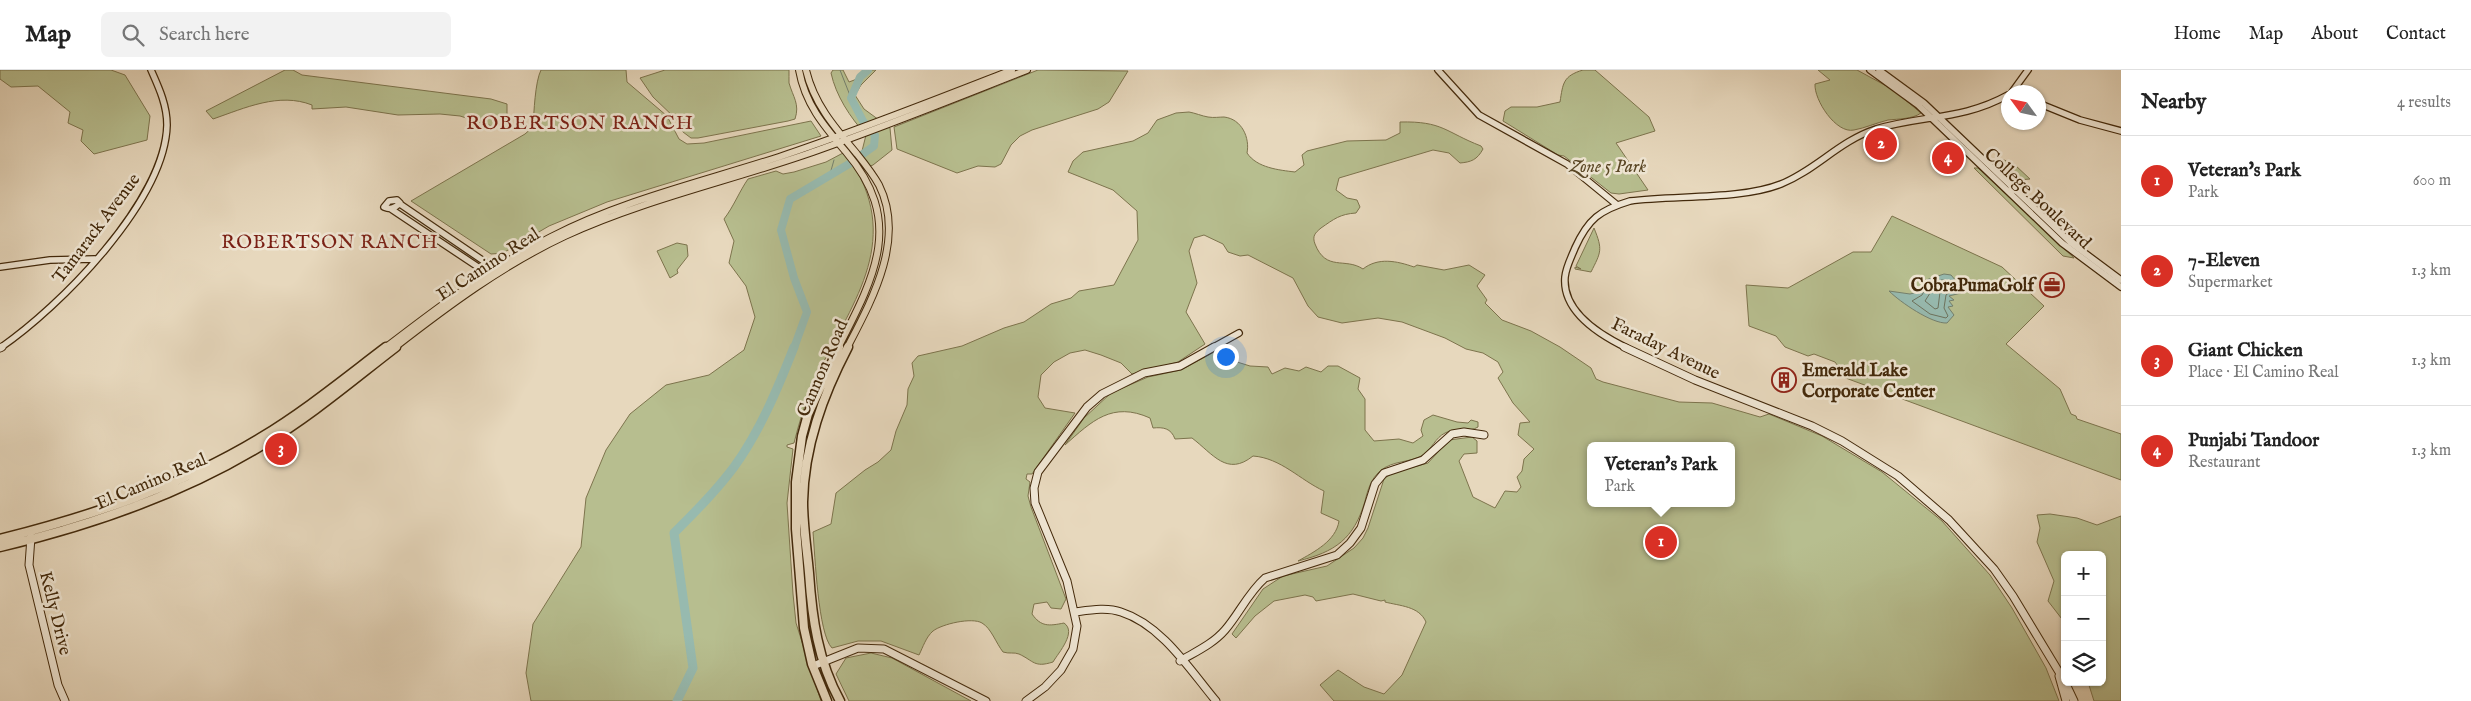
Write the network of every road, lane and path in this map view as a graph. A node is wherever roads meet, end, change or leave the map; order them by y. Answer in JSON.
{"nodes":[{"id":1,"x":152,"y":70,"type":"edge"},
{"id":2,"x":799,"y":70,"type":"edge"},
{"id":3,"x":806,"y":70,"type":"edge"},
{"id":4,"x":1012,"y":70,"type":"edge"},
{"id":5,"x":1027,"y":70,"type":"edge"},
{"id":6,"x":1438,"y":70,"type":"edge"},
{"id":7,"x":1870,"y":70,"type":"edge"},
{"id":8,"x":1878,"y":70,"type":"edge"},
{"id":9,"x":2028,"y":70,"type":"edge"},
{"id":10,"x":2019,"y":85,"type":"edge"},
{"id":11,"x":2001,"y":99,"type":"edge"},
{"id":12,"x":2046,"y":106,"type":"edge"},
{"id":13,"x":1936,"y":118,"type":"junction"},
{"id":14,"x":880,"y":124,"type":"junction"},
{"id":15,"x":2121,"y":131,"type":"edge"},
{"id":16,"x":844,"y":137,"type":"junction"},
{"id":17,"x":837,"y":140,"type":"junction"},
{"id":18,"x":854,"y":155,"type":"junction"},
{"id":19,"x":864,"y":168,"type":"junction"},
{"id":20,"x":1616,"y":204,"type":"junction"},
{"id":21,"x":95,"y":259,"type":"junction"},
{"id":22,"x":0,"y":267,"type":"edge"},
{"id":23,"x":493,"y":273,"type":"junction"},
{"id":24,"x":2121,"y":280,"type":"edge"},
{"id":25,"x":2121,"y":287,"type":"edge"},
{"id":26,"x":1239,"y":333,"type":"dead end"},
{"id":27,"x":0,"y":348,"type":"edge"},
{"id":28,"x":1484,"y":435,"type":"dead end"},
{"id":29,"x":33,"y":531,"type":"junction"},
{"id":30,"x":0,"y":538,"type":"edge"},
{"id":31,"x":30,"y":540,"type":"junction"},
{"id":32,"x":0,"y":547,"type":"edge"},
{"id":33,"x":1075,"y":612,"type":"junction"},
{"id":34,"x":824,"y":661,"type":"junction"},
{"id":35,"x":1180,"y":661,"type":"junction"},
{"id":36,"x":812,"y":666,"type":"junction"},
{"id":37,"x":2059,"y":675,"type":"junction"},
{"id":38,"x":2061,"y":677,"type":"edge"},
{"id":39,"x":2067,"y":686,"type":"edge"},
{"id":40,"x":64,"y":701,"type":"edge"},
{"id":41,"x":827,"y":701,"type":"edge"},
{"id":42,"x":840,"y":701,"type":"edge"},
{"id":43,"x":986,"y":701,"type":"edge"},
{"id":44,"x":1026,"y":701,"type":"edge"},
{"id":45,"x":1216,"y":701,"type":"edge"},
{"id":46,"x":2066,"y":701,"type":"edge"},
{"id":47,"x":2074,"y":701,"type":"edge"}],
"edges":[{"from":1,"to":21,"type":"main road","name":"Tamarack Avenue"},
{"from":2,"to":17,"type":"main road","name":"Cannon Road"},
{"from":3,"to":16,"type":"main road","name":"Cannon Road"},
{"from":4,"to":14,"type":"main road","name":"El Camino Real"},
{"from":5,"to":14,"type":"main road","name":"El Camino Real"},
{"from":6,"to":20,"type":"main road"},
{"from":7,"to":13,"type":"main road","name":"College Boulevard"},
{"from":8,"to":13,"type":"main road","name":"College Boulevard"},
{"from":9,"to":10,"type":"main road"},
{"from":11,"to":13,"type":"main road","name":"Faraday Avenue"},
{"from":12,"to":15,"type":"main road"},
{"from":13,"to":20,"type":"main road","name":"Faraday Avenue"},
{"from":13,"to":24,"type":"main road","name":"College Boulevard"},
{"from":13,"to":25,"type":"main road","name":"College Boulevard"},
{"from":14,"to":16,"type":"main road","name":"El Camino Real"},
{"from":16,"to":17,"type":"main road","name":"El Camino Real"},
{"from":16,"to":18,"type":"main road","name":"Cannon Road"},
{"from":17,"to":18,"type":"main road","name":"Cannon Road"},
{"from":17,"to":23,"type":"main road","name":"El Camino Real"},
{"from":18,"to":19,"type":"main road","name":"Cannon Road"},
{"from":19,"to":34,"type":"main road","name":"Cannon Road"},
{"from":19,"to":36,"type":"main road","name":"Cannon Road"},
{"from":20,"to":37,"type":"main road","name":"Faraday Avenue"},
{"from":21,"to":22,"type":"main road"},
{"from":21,"to":27,"type":"main road","name":"Tamarack Avenue"},
{"from":23,"to":23,"type":"main road"},
{"from":23,"to":29,"type":"main road","name":"El Camino Real"},
{"from":23,"to":31,"type":"main road","name":"El Camino Real"},
{"from":26,"to":33,"type":"main road"},
{"from":28,"to":35,"type":"main road"},
{"from":29,"to":30,"type":"main road","name":"El Camino Real"},
{"from":29,"to":31,"type":"main road","name":"Kelly Drive"},
{"from":31,"to":32,"type":"main road","name":"El Camino Real"},
{"from":31,"to":40,"type":"main road","name":"Kelly Drive"},
{"from":33,"to":35,"type":"main road"},
{"from":33,"to":44,"type":"main road"},
{"from":34,"to":36,"type":"main road"},
{"from":34,"to":42,"type":"main road","name":"Cannon Road"},
{"from":34,"to":43,"type":"main road"},
{"from":35,"to":45,"type":"main road"},
{"from":36,"to":41,"type":"main road","name":"Cannon Road"},
{"from":37,"to":38,"type":"main road","name":"Faraday Avenue"},
{"from":37,"to":46,"type":"main road","name":"Faraday Avenue"},
{"from":39,"to":47,"type":"main road","name":"Faraday Avenue"}]}
